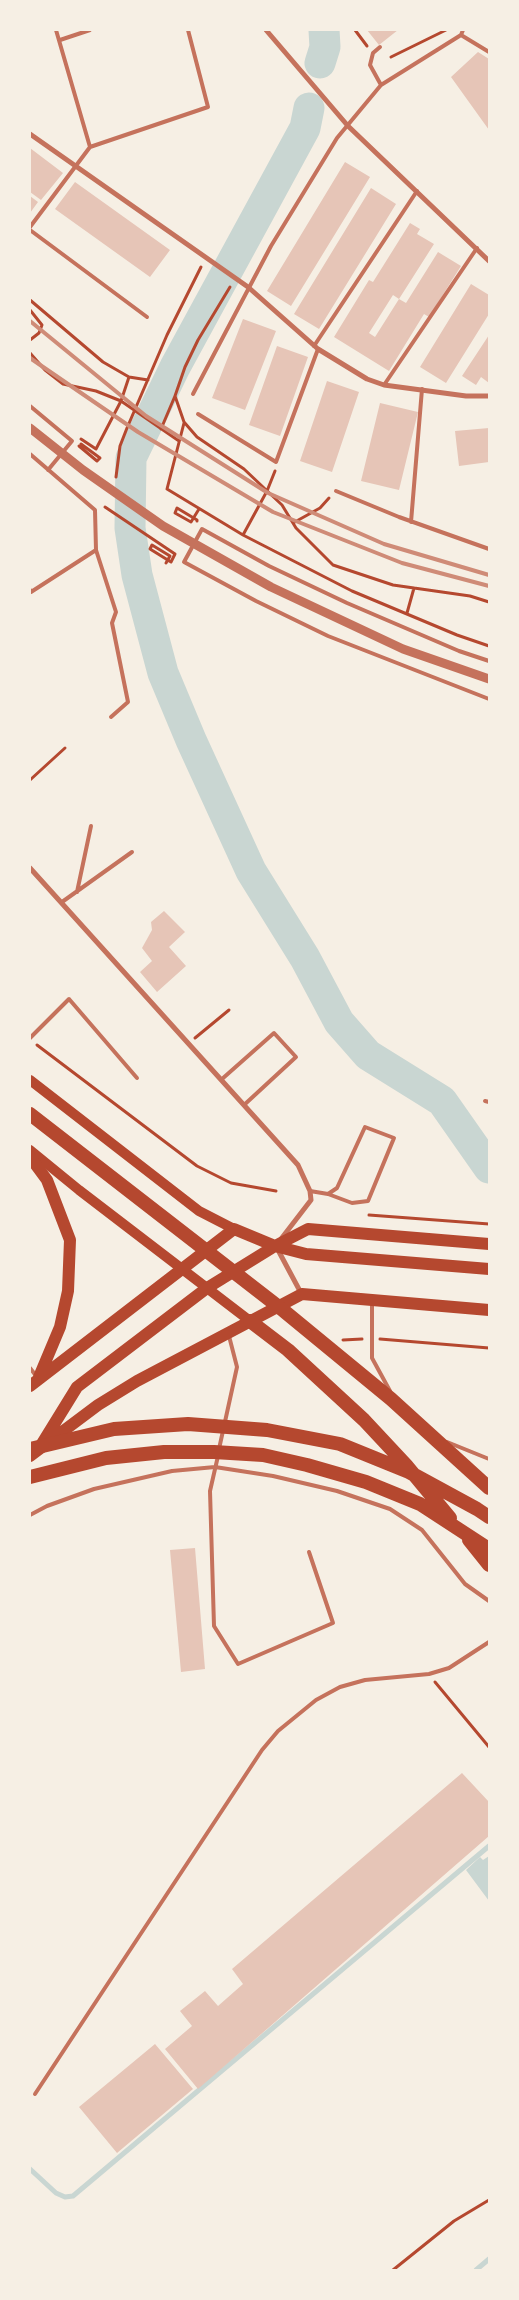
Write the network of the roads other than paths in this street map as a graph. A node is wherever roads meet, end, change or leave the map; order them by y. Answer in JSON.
{"nodes":[{"id":1,"x":56,"y":30,"type":"edge"},
{"id":2,"x":90,"y":30,"type":"edge"},
{"id":3,"x":188,"y":30,"type":"edge"},
{"id":4,"x":266,"y":30,"type":"edge"},
{"id":5,"x":462,"y":32,"type":"edge"},
{"id":6,"x":60,"y":40,"type":"junction"},
{"id":7,"x":380,"y":47,"type":"dead end"},
{"id":8,"x":489,"y":52,"type":"edge"},
{"id":9,"x":381,"y":85,"type":"junction"},
{"id":10,"x":348,"y":126,"type":"junction"},
{"id":11,"x":30,"y":134,"type":"edge"},
{"id":12,"x":90,"y":147,"type":"junction"},
{"id":13,"x":76,"y":166,"type":"junction"},
{"id":14,"x":417,"y":191,"type":"junction"},
{"id":15,"x":30,"y":228,"type":"edge"},
{"id":16,"x":477,"y":248,"type":"junction"},
{"id":17,"x":489,"y":261,"type":"edge"},
{"id":18,"x":248,"y":287,"type":"junction"},
{"id":19,"x":147,"y":317,"type":"dead end"},
{"id":20,"x":316,"y":348,"type":"junction"},
{"id":21,"x":384,"y":385,"type":"junction"},
{"id":22,"x":422,"y":388,"type":"junction"},
{"id":23,"x":193,"y":394,"type":"dead end"},
{"id":24,"x":489,"y":396,"type":"edge"},
{"id":25,"x":30,"y":406,"type":"edge"},
{"id":26,"x":198,"y":414,"type":"dead end"},
{"id":27,"x":30,"y":428,"type":"edge"},
{"id":28,"x":30,"y":454,"type":"edge"},
{"id":29,"x":48,"y":470,"type":"junction"},
{"id":30,"x":336,"y":491,"type":"road end"},
{"id":31,"x":411,"y":522,"type":"junction"},
{"id":32,"x":489,"y":549,"type":"edge"},
{"id":33,"x":96,"y":550,"type":"junction"},
{"id":34,"x":30,"y":590,"type":"edge"},
{"id":35,"x":489,"y":660,"type":"edge"},
{"id":36,"x":489,"y":679,"type":"edge"},
{"id":37,"x":489,"y":699,"type":"edge"},
{"id":38,"x":111,"y":717,"type":"dead end"},
{"id":39,"x":92,"y":826,"type":"dead end"},
{"id":40,"x":132,"y":852,"type":"dead end"},
{"id":41,"x":30,"y":868,"type":"edge"},
{"id":42,"x":77,"y":892,"type":"junction"},
{"id":43,"x":62,"y":902,"type":"junction"},
{"id":44,"x":30,"y":1039,"type":"edge"},
{"id":45,"x":138,"y":1078,"type":"dead end"},
{"id":46,"x":222,"y":1079,"type":"junction"},
{"id":47,"x":30,"y":1080,"type":"edge"},
{"id":48,"x":244,"y":1105,"type":"junction"},
{"id":49,"x":30,"y":1114,"type":"edge"},
{"id":50,"x":30,"y":1150,"type":"edge"},
{"id":51,"x":30,"y":1157,"type":"edge"},
{"id":52,"x":310,"y":1191,"type":"junction"},
{"id":53,"x":328,"y":1194,"type":"junction"},
{"id":54,"x":234,"y":1229,"type":"junction"},
{"id":55,"x":489,"y":1244,"type":"edge"},
{"id":56,"x":276,"y":1246,"type":"junction"},
{"id":57,"x":182,"y":1269,"type":"junction"},
{"id":58,"x":489,"y":1269,"type":"edge"},
{"id":59,"x":207,"y":1288,"type":"junction"},
{"id":60,"x":302,"y":1294,"type":"junction"},
{"id":61,"x":372,"y":1300,"type":"junction"},
{"id":62,"x":489,"y":1310,"type":"edge"},
{"id":63,"x":250,"y":1321,"type":"junction"},
{"id":64,"x":227,"y":1332,"type":"junction"},
{"id":65,"x":30,"y":1368,"type":"edge"},
{"id":66,"x":34,"y":1382,"type":"edge"},
{"id":67,"x":35,"y":1448,"type":"edge"},
{"id":68,"x":30,"y":1456,"type":"edge"},
{"id":69,"x":489,"y":1459,"type":"edge"},
{"id":70,"x":216,"y":1467,"type":"junction"},
{"id":71,"x":30,"y":1477,"type":"edge"},
{"id":72,"x":489,"y":1488,"type":"edge"},
{"id":73,"x":30,"y":1515,"type":"edge"},
{"id":74,"x":489,"y":1517,"type":"edge"},
{"id":75,"x":489,"y":1548,"type":"edge"},
{"id":76,"x":308,"y":1552,"type":"dead end"},
{"id":77,"x":489,"y":1564,"type":"edge"},
{"id":78,"x":489,"y":1601,"type":"edge"},
{"id":79,"x":489,"y":1642,"type":"edge"},
{"id":80,"x":35,"y":2094,"type":"dead end"}],
"edges":[{"from":1,"to":6,"type":"lane"},
{"from":2,"to":6,"type":"lane"},
{"from":3,"to":12,"type":"lane"},
{"from":4,"to":10,"type":"street"},
{"from":5,"to":8,"type":"lane"},
{"from":5,"to":9,"type":"lane"},
{"from":6,"to":12,"type":"lane"},
{"from":7,"to":9,"type":"lane"},
{"from":9,"to":10,"type":"lane"},
{"from":10,"to":14,"type":"street"},
{"from":10,"to":18,"type":"lane"},
{"from":11,"to":13,"type":"street"},
{"from":12,"to":13,"type":"lane"},
{"from":13,"to":15,"type":"lane"},
{"from":13,"to":18,"type":"street"},
{"from":14,"to":16,"type":"street"},
{"from":14,"to":20,"type":"lane"},
{"from":15,"to":19,"type":"lane"},
{"from":16,"to":17,"type":"street"},
{"from":16,"to":21,"type":"lane"},
{"from":18,"to":20,"type":"street"},
{"from":18,"to":23,"type":"lane"},
{"from":20,"to":21,"type":"street"},
{"from":20,"to":26,"type":"lane"},
{"from":21,"to":22,"type":"street"},
{"from":22,"to":24,"type":"street"},
{"from":22,"to":31,"type":"lane"},
{"from":25,"to":29,"type":"lane"},
{"from":27,"to":36,"type":"street"},
{"from":28,"to":29,"type":"lane"},
{"from":29,"to":33,"type":"lane"},
{"from":30,"to":31,"type":"lane"},
{"from":31,"to":32,"type":"lane"},
{"from":33,"to":34,"type":"lane"},
{"from":33,"to":38,"type":"lane"},
{"from":35,"to":37,"type":"lane"},
{"from":39,"to":42,"type":"lane"},
{"from":40,"to":42,"type":"lane"},
{"from":41,"to":43,"type":"street"},
{"from":42,"to":43,"type":"lane"},
{"from":43,"to":46,"type":"street"},
{"from":44,"to":45,"type":"lane"},
{"from":46,"to":48,"type":"street"},
{"from":46,"to":48,"type":"lane"},
{"from":47,"to":54,"type":"main road"},
{"from":48,"to":52,"type":"street"},
{"from":49,"to":72,"type":"highway"},
{"from":50,"to":57,"type":"main road"},
{"from":51,"to":66,"type":"main road"},
{"from":52,"to":53,"type":"lane"},
{"from":52,"to":56,"type":"street"},
{"from":53,"to":53,"type":"lane"},
{"from":54,"to":56,"type":"main road"},
{"from":54,"to":57,"type":"main road"},
{"from":55,"to":56,"type":"main road"},
{"from":56,"to":58,"type":"main road"},
{"from":56,"to":59,"type":"main road"},
{"from":56,"to":60,"type":"street"},
{"from":57,"to":59,"type":"main road"},
{"from":57,"to":66,"type":"main road"},
{"from":59,"to":63,"type":"main road"},
{"from":59,"to":67,"type":"main road"},
{"from":60,"to":61,"type":"main road"},
{"from":60,"to":63,"type":"main road"},
{"from":61,"to":62,"type":"main road"},
{"from":61,"to":69,"type":"lane"},
{"from":63,"to":64,"type":"main road"},
{"from":63,"to":77,"type":"highway"},
{"from":64,"to":67,"type":"main road"},
{"from":64,"to":70,"type":"lane"},
{"from":65,"to":66,"type":"lane"},
{"from":67,"to":68,"type":"main road"},
{"from":67,"to":74,"type":"highway"},
{"from":70,"to":73,"type":"lane"},
{"from":70,"to":76,"type":"lane"},
{"from":70,"to":78,"type":"lane"},
{"from":71,"to":75,"type":"highway"},
{"from":79,"to":80,"type":"lane"}]}
